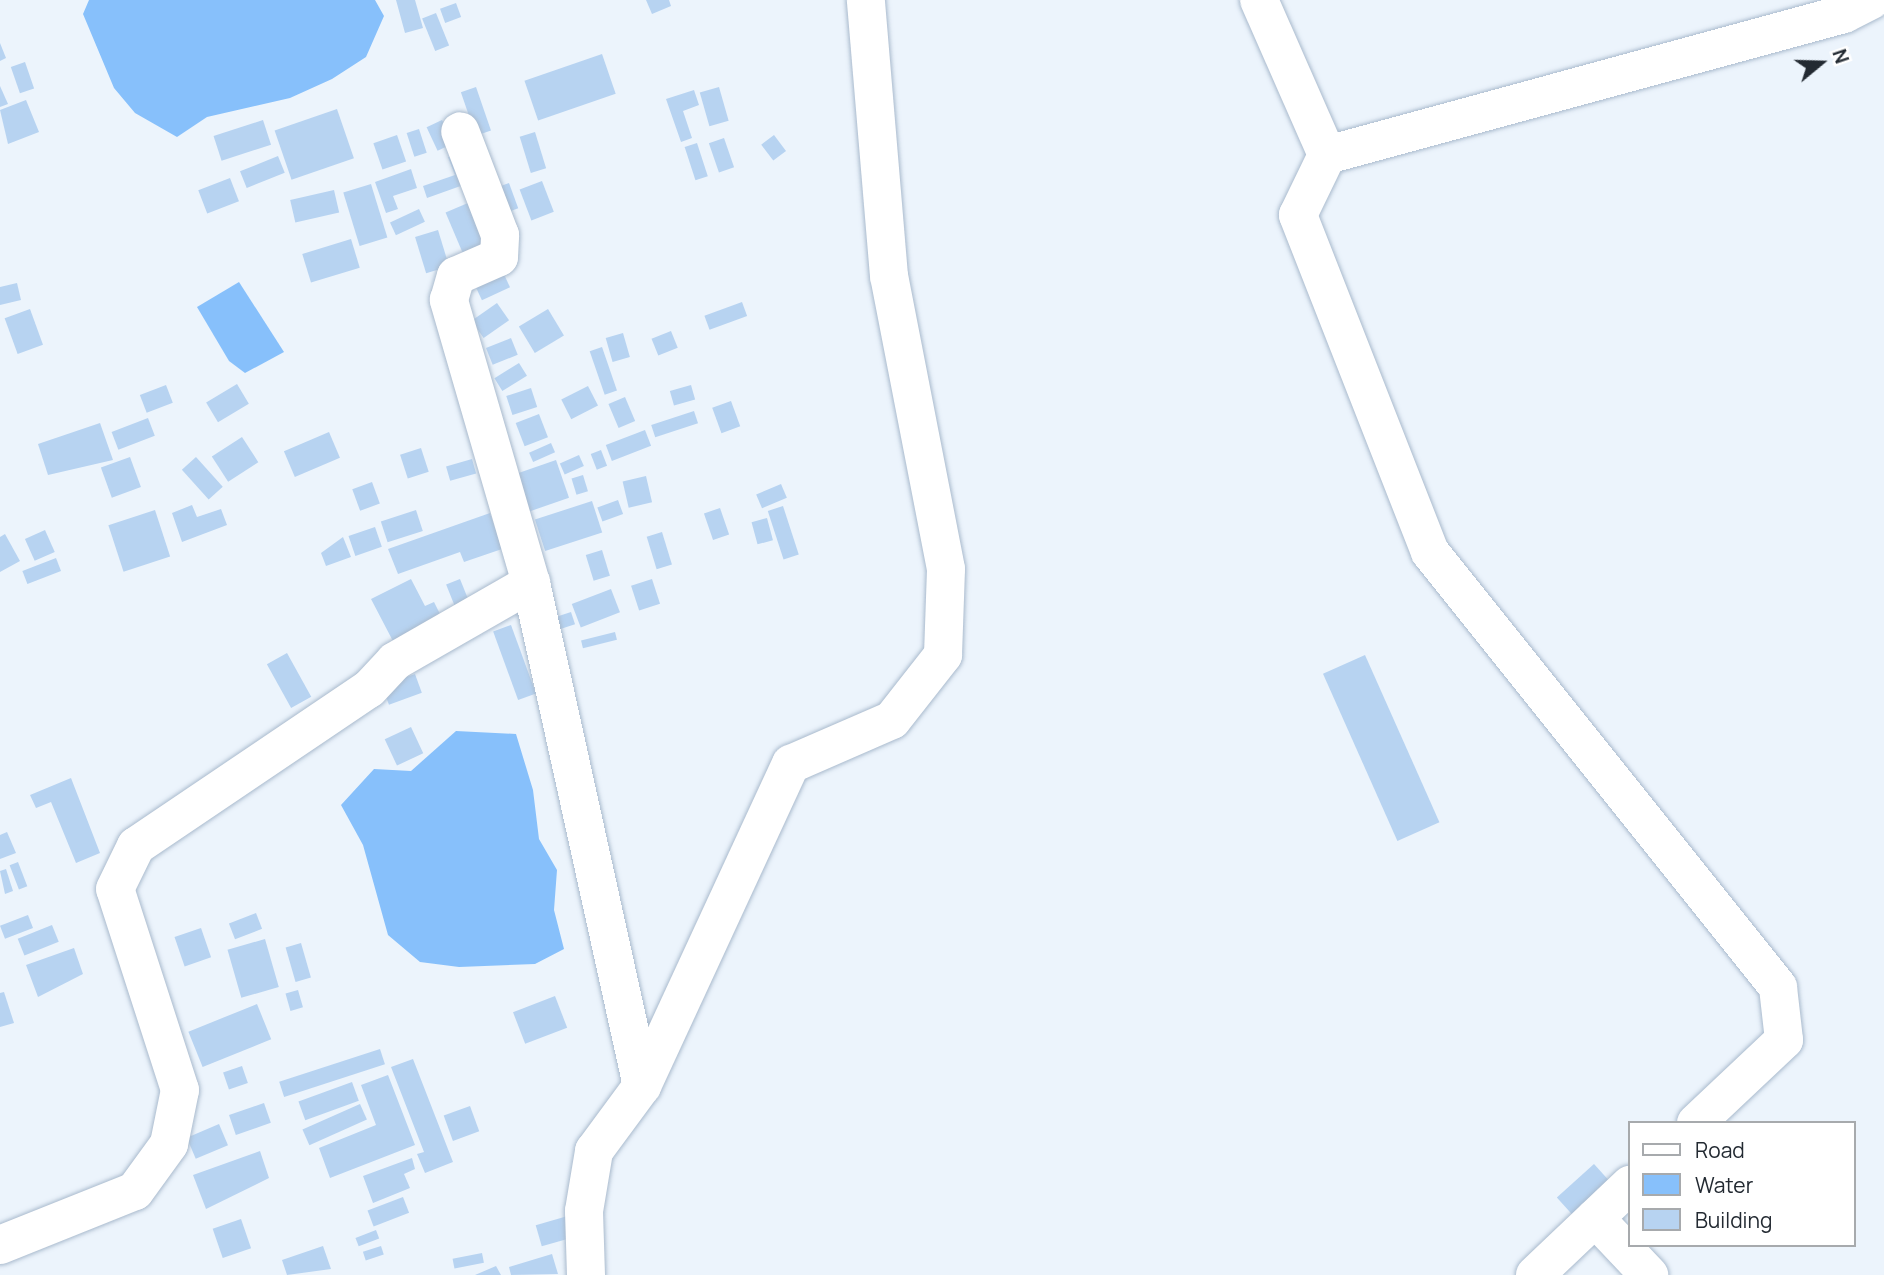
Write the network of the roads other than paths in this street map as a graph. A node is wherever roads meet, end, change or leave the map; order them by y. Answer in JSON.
{"nodes":[{"id":1,"x":866,"y":0,"type":"edge"},
{"id":2,"x":1259,"y":0,"type":"edge"},
{"id":3,"x":1872,"y":0,"type":"edge"},
{"id":4,"x":460,"y":131,"type":"dead end"},
{"id":5,"x":1327,"y":155,"type":"junction"},
{"id":6,"x":531,"y":583,"type":"junction"},
{"id":7,"x":642,"y":1086,"type":"junction"},
{"id":8,"x":1698,"y":1121,"type":"edge"},
{"id":9,"x":1629,"y":1186,"type":"edge"},
{"id":10,"x":1595,"y":1218,"type":"junction"},
{"id":11,"x":0,"y":1245,"type":"edge"},
{"id":12,"x":586,"y":1275,"type":"edge"},
{"id":13,"x":1535,"y":1275,"type":"edge"},
{"id":14,"x":1649,"y":1275,"type":"edge"}],
"edges":[{"from":1,"to":7,"type":"street"},
{"from":2,"to":5,"type":"street"},
{"from":3,"to":5,"type":"street"},
{"from":4,"to":6,"type":"street"},
{"from":5,"to":8,"type":"street"},
{"from":6,"to":7,"type":"street"},
{"from":6,"to":11,"type":"street"},
{"from":7,"to":12,"type":"street"},
{"from":9,"to":10,"type":"street"},
{"from":10,"to":13,"type":"street"},
{"from":10,"to":14,"type":"street"}]}
